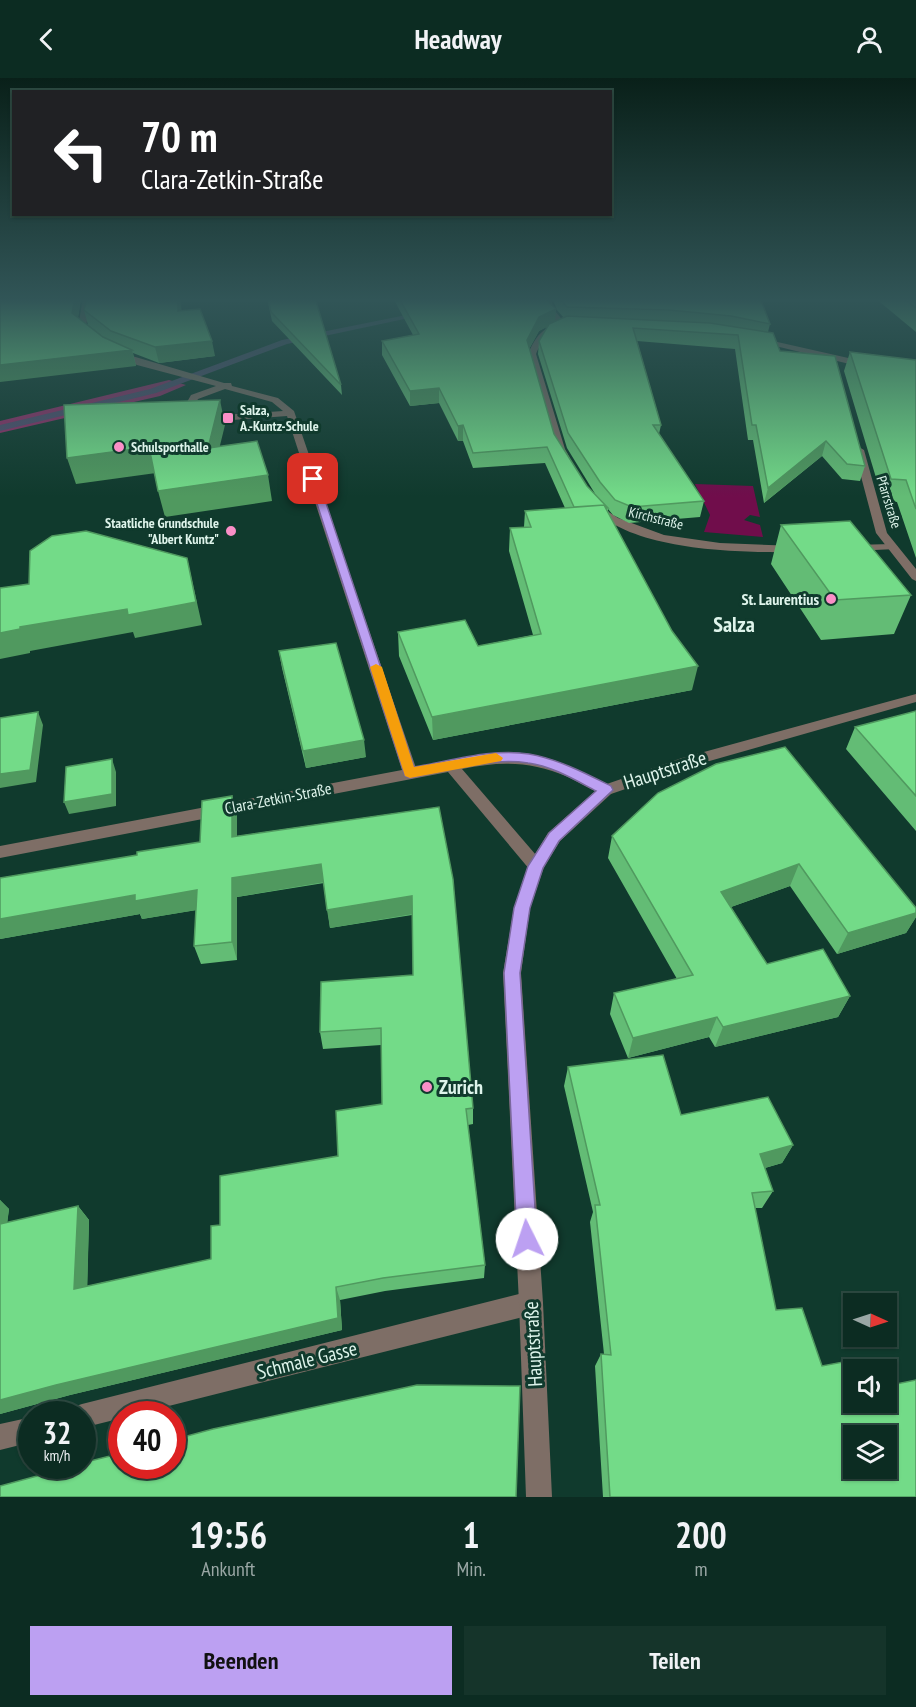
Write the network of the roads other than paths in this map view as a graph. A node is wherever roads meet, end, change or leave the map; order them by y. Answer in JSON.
{"nodes":[{"id":1,"x":145,"y":364,"type":"edge"},
{"id":2,"x":535,"y":364,"type":"edge"},
{"id":3,"x":836,"y":364,"type":"edge"},
{"id":4,"x":862,"y":364,"type":"edge"},
{"id":5,"x":873,"y":367,"type":"edge"},
{"id":6,"x":837,"y":368,"type":"edge"},
{"id":7,"x":228,"y":385,"type":"junction"},
{"id":8,"x":291,"y":413,"type":"junction"},
{"id":9,"x":855,"y":435,"type":"edge"},
{"id":10,"x":570,"y":466,"type":"edge"},
{"id":11,"x":592,"y":501,"type":"edge"},
{"id":12,"x":892,"y":547,"type":"junction"},
{"id":13,"x":836,"y":548,"type":"edge"},
{"id":14,"x":803,"y":549,"type":"edge"},
{"id":15,"x":916,"y":577,"type":"edge"},
{"id":16,"x":916,"y":698,"type":"edge"},
{"id":17,"x":450,"y":765,"type":"junction"},
{"id":18,"x":410,"y":773,"type":"junction"},
{"id":19,"x":606,"y":790,"type":"junction"},
{"id":20,"x":0,"y":852,"type":"edge"},
{"id":21,"x":536,"y":866,"type":"junction"},
{"id":22,"x":531,"y":1302,"type":"junction"},
{"id":23,"x":96,"y":1412,"type":"edge"},
{"id":24,"x":18,"y":1432,"type":"edge"},
{"id":25,"x":0,"y":1437,"type":"edge"},
{"id":26,"x":539,"y":1497,"type":"edge"}],
"edges":[{"from":1,"to":7,"type":"street"},
{"from":2,"to":10,"type":"street"},
{"from":3,"to":6,"type":"street"},
{"from":4,"to":5,"type":"street"},
{"from":7,"to":8,"type":"street"},
{"from":7,"to":8,"type":"street"},
{"from":8,"to":18,"type":"street"},
{"from":9,"to":12,"type":"street","name":"Pfarrstraße"},
{"from":11,"to":14,"type":"street","name":"Kirchstraße"},
{"from":12,"to":13,"type":"street"},
{"from":12,"to":15,"type":"street","name":"Pfarrstraße"},
{"from":16,"to":19,"type":"street","name":"Hauptstraße"},
{"from":17,"to":18,"type":"street","name":"Clara-Zetkin-Straße"},
{"from":17,"to":19,"type":"street","name":"Clara-Zetkin-Straße"},
{"from":17,"to":21,"type":"street"},
{"from":18,"to":20,"type":"street","name":"Clara-Zetkin-Straße"},
{"from":19,"to":21,"type":"street","name":"Hauptstraße"},
{"from":21,"to":22,"type":"street","name":"Hauptstraße"},
{"from":22,"to":23,"type":"street","name":"Schmale Gasse"},
{"from":22,"to":26,"type":"street","name":"Hauptstraße"},
{"from":24,"to":25,"type":"street"}]}
